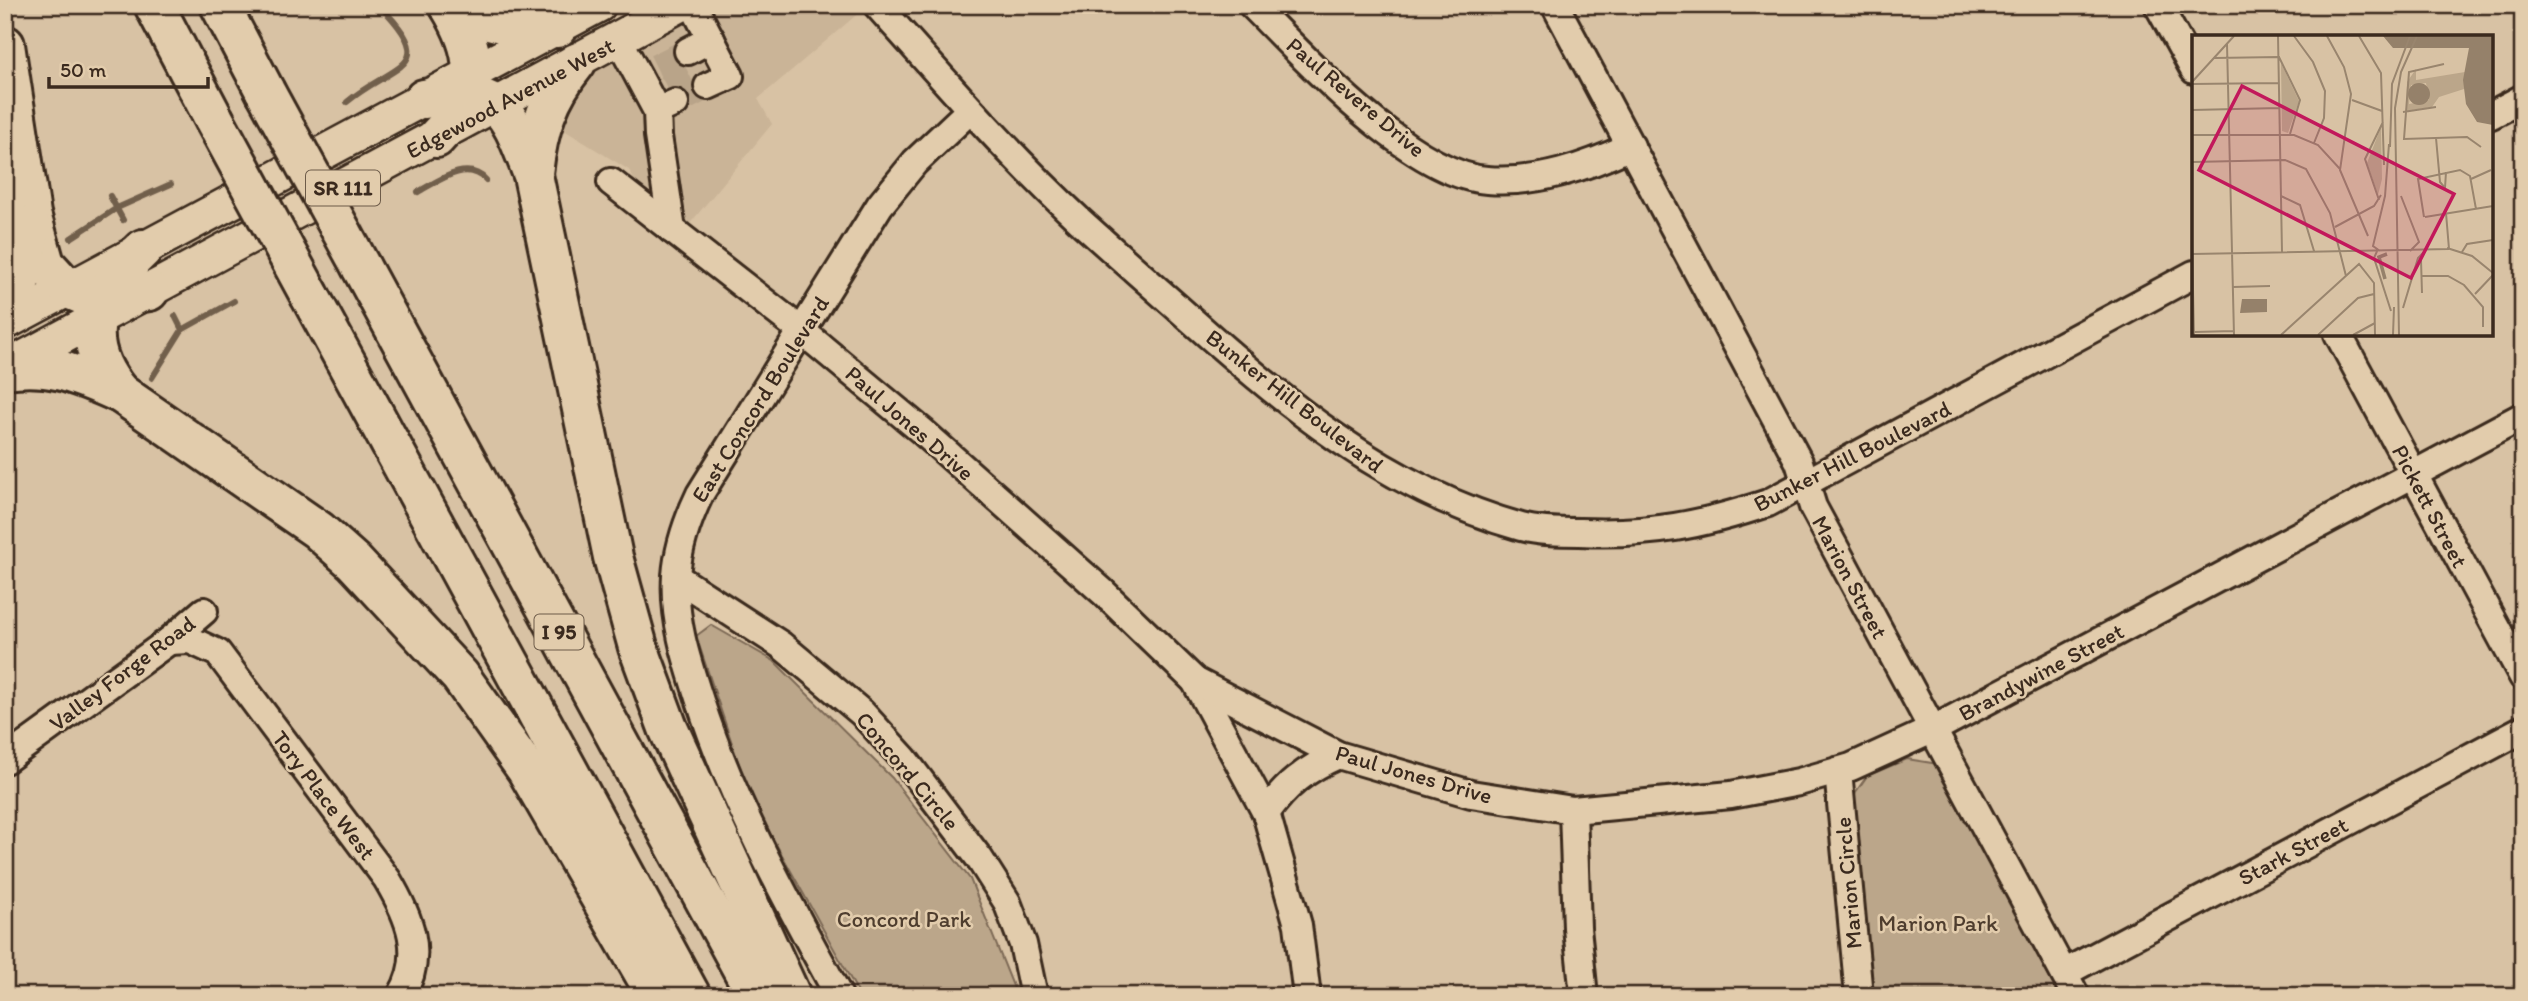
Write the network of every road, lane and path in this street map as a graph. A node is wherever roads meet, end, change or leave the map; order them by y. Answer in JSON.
{"nodes":[{"id":1,"x":154,"y":5,"type":"edge"},
{"id":2,"x":220,"y":5,"type":"edge"},
{"id":3,"x":449,"y":5,"type":"edge"},
{"id":4,"x":599,"y":5,"type":"edge"},
{"id":5,"x":680,"y":5,"type":"edge"},
{"id":6,"x":693,"y":5,"type":"edge"},
{"id":7,"x":877,"y":5,"type":"edge"},
{"id":8,"x":1252,"y":5,"type":"edge"},
{"id":9,"x":1555,"y":5,"type":"edge"},
{"id":10,"x":2158,"y":5,"type":"edge"},
{"id":11,"x":557,"y":27,"type":"junction"},
{"id":12,"x":619,"y":40,"type":"junction"},
{"id":13,"x":5,"y":44,"type":"edge"},
{"id":14,"x":705,"y":60,"type":"dead end"},
{"id":15,"x":576,"y":63,"type":"junction"},
{"id":16,"x":2192,"y":66,"type":"edge"},
{"id":17,"x":479,"y":91,"type":"junction"},
{"id":18,"x":2523,"y":98,"type":"edge"},
{"id":19,"x":424,"y":99,"type":"joint"},
{"id":20,"x":970,"y":110,"type":"junction"},
{"id":21,"x":2493,"y":114,"type":"edge"},
{"id":22,"x":436,"y":138,"type":"joint"},
{"id":23,"x":1630,"y":146,"type":"junction"},
{"id":24,"x":533,"y":175,"type":"junction"},
{"id":25,"x":611,"y":183,"type":"dead end"},
{"id":26,"x":31,"y":214,"type":"junction"},
{"id":27,"x":672,"y":230,"type":"junction"},
{"id":28,"x":143,"y":249,"type":"joint"},
{"id":29,"x":2192,"y":275,"type":"edge"},
{"id":30,"x":149,"y":291,"type":"joint"},
{"id":31,"x":88,"y":303,"type":"junction"},
{"id":32,"x":5,"y":311,"type":"edge"},
{"id":33,"x":5,"y":323,"type":"edge"},
{"id":34,"x":803,"y":332,"type":"junction"},
{"id":35,"x":2339,"y":336,"type":"edge"},
{"id":36,"x":5,"y":368,"type":"edge"},
{"id":37,"x":120,"y":393,"type":"junction"},
{"id":38,"x":2523,"y":416,"type":"edge"},
{"id":39,"x":2413,"y":474,"type":"junction"},
{"id":40,"x":1805,"y":483,"type":"junction"},
{"id":41,"x":676,"y":577,"type":"junction"},
{"id":42,"x":204,"y":611,"type":"dead end"},
{"id":43,"x":169,"y":641,"type":"junction"},
{"id":44,"x":2523,"y":677,"type":"edge"},
{"id":45,"x":1195,"y":681,"type":"junction"},
{"id":46,"x":2523,"y":729,"type":"edge"},
{"id":47,"x":1931,"y":730,"type":"junction"},
{"id":48,"x":1338,"y":755,"type":"junction"},
{"id":49,"x":5,"y":760,"type":"edge"},
{"id":50,"x":1838,"y":771,"type":"junction"},
{"id":51,"x":1523,"y":803,"type":"joint"},
{"id":52,"x":1573,"y":810,"type":"junction"},
{"id":53,"x":1266,"y":813,"type":"junction"},
{"id":54,"x":2070,"y":985,"type":"edge"},
{"id":55,"x":401,"y":996,"type":"edge"},
{"id":56,"x":657,"y":996,"type":"edge"},
{"id":57,"x":691,"y":996,"type":"edge"},
{"id":58,"x":757,"y":996,"type":"edge"},
{"id":59,"x":791,"y":996,"type":"edge"},
{"id":60,"x":838,"y":996,"type":"edge"},
{"id":61,"x":1034,"y":996,"type":"edge"},
{"id":62,"x":1307,"y":996,"type":"edge"},
{"id":63,"x":1584,"y":996,"type":"edge"},
{"id":64,"x":1859,"y":996,"type":"edge"}],
"edges":[{"from":1,"to":57,"type":"highway","number":"I 95","bridge":true},
{"from":2,"to":58,"type":"highway","number":"I 95","bridge":true},
{"from":3,"to":11,"type":"highway"},
{"from":3,"to":17,"type":"highway"},
{"from":4,"to":11,"type":"main road","name":"Edgewood Avenue West"},
{"from":5,"to":12,"type":"main road","name":"Edgewood Avenue West"},
{"from":6,"to":14,"type":"street"},
{"from":7,"to":20,"type":"street","name":"Bunker Hill Boulevard"},
{"from":8,"to":23,"type":"street","name":"Paul Revere Drive"},
{"from":9,"to":23,"type":"street","name":"Marion Street"},
{"from":10,"to":16,"type":"street"},
{"from":11,"to":17,"type":"main road","name":"Edgewood Avenue West"},
{"from":12,"to":15,"type":"main road","name":"Edgewood Avenue West"},
{"from":12,"to":27,"type":"street"},
{"from":13,"to":26,"type":"highway"},
{"from":15,"to":17,"type":"main road","name":"Edgewood Avenue West"},
{"from":15,"to":24,"type":"highway"},
{"from":17,"to":19,"type":"highway"},
{"from":17,"to":22,"type":"highway"},
{"from":17,"to":24,"type":"highway"},
{"from":18,"to":21,"type":"street"},
{"from":19,"to":28,"type":"main road","name":"Edgewood Avenue West","number":"SR 111"},
{"from":20,"to":34,"type":"street","name":"East Concord Boulevard"},
{"from":20,"to":40,"type":"street","name":"Bunker Hill Boulevard"},
{"from":22,"to":30,"type":"main road","name":"Edgewood Avenue West","number":"SR 111"},
{"from":23,"to":40,"type":"street","name":"Marion Street"},
{"from":24,"to":59,"type":"highway"},
{"from":25,"to":27,"type":"street","name":"Paul Jones Drive"},
{"from":26,"to":31,"type":"highway"},
{"from":26,"to":32,"type":"highway"},
{"from":27,"to":34,"type":"street","name":"Paul Jones Drive"},
{"from":28,"to":31,"type":"highway"},
{"from":29,"to":40,"type":"street","name":"Bunker Hill Boulevard"},
{"from":30,"to":31,"type":"highway"},
{"from":31,"to":33,"type":"main road"},
{"from":31,"to":36,"type":"main road"},
{"from":31,"to":37,"type":"highway"},
{"from":34,"to":41,"type":"street","name":"East Concord Boulevard"},
{"from":34,"to":45,"type":"street","name":"Paul Jones Drive"},
{"from":35,"to":39,"type":"street","name":"Pickett Street"},
{"from":36,"to":37,"type":"highway"},
{"from":37,"to":56,"type":"highway"},
{"from":38,"to":39,"type":"street","name":"Brandywine Street"},
{"from":39,"to":44,"type":"street","name":"Pickett Street"},
{"from":39,"to":47,"type":"street","name":"Brandywine Street"},
{"from":40,"to":47,"type":"street","name":"Marion Street"},
{"from":41,"to":60,"type":"street","name":"East Concord Boulevard"},
{"from":41,"to":61,"type":"street","name":"Concord Circle"},
{"from":42,"to":43,"type":"street","name":"Valley Forge Road"},
{"from":43,"to":49,"type":"street","name":"Valley Forge Road"},
{"from":43,"to":55,"type":"street","name":"Tory Place West"},
{"from":45,"to":48,"type":"street","name":"Paul Jones Drive"},
{"from":45,"to":53,"type":"street","name":"Paul Jones Drive"},
{"from":46,"to":54,"type":"street","name":"Stark Street"},
{"from":47,"to":50,"type":"street","name":"Brandywine Street"},
{"from":47,"to":54,"type":"street","name":"Marion Street"},
{"from":48,"to":51,"type":"street","name":"Paul Jones Drive"},
{"from":48,"to":53,"type":"street"},
{"from":50,"to":52,"type":"street","name":"Brandywine Street"},
{"from":50,"to":64,"type":"street","name":"Marion Circle"},
{"from":51,"to":52,"type":"street","name":"Brandywine Street"},
{"from":52,"to":63,"type":"street"},
{"from":53,"to":62,"type":"street","name":"Paul Jones Drive"}]}
